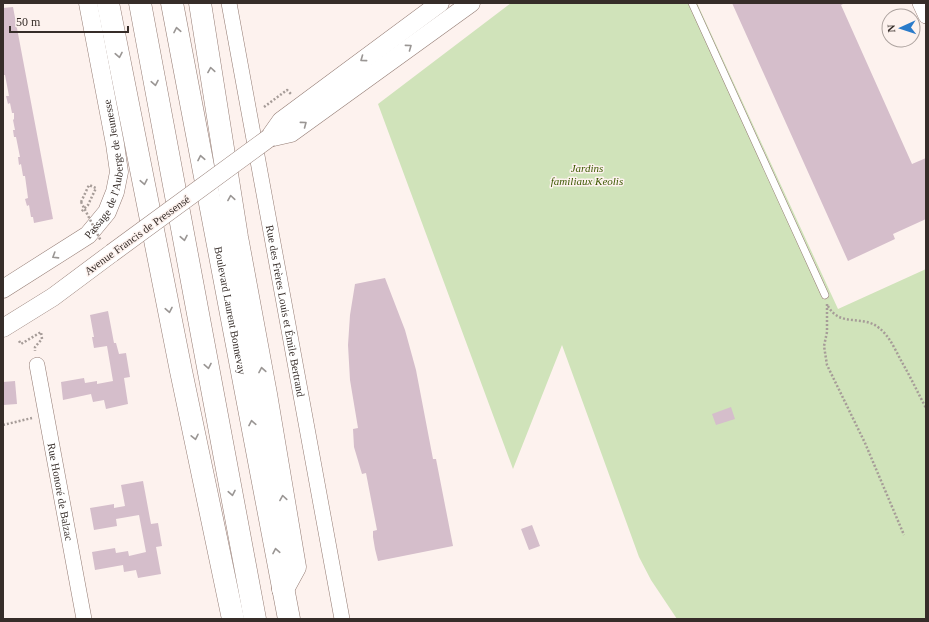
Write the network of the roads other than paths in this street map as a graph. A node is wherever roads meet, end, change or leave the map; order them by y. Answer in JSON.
{"nodes":[{"id":1,"x":88,"y":3,"type":"edge"},
{"id":2,"x":108,"y":3,"type":"edge"},
{"id":3,"x":140,"y":3,"type":"edge"},
{"id":4,"x":172,"y":3,"type":"edge"},
{"id":5,"x":200,"y":3,"type":"edge"},
{"id":6,"x":229,"y":3,"type":"edge"},
{"id":7,"x":440,"y":3,"type":"edge"},
{"id":8,"x":471,"y":3,"type":"edge"},
{"id":9,"x":692,"y":3,"type":"edge"},
{"id":10,"x":920,"y":3,"type":"edge"},
{"id":11,"x":926,"y":16,"type":"edge"},
{"id":12,"x":269,"y":138,"type":"junction"},
{"id":13,"x":3,"y":289,"type":"edge"},
{"id":14,"x":825,"y":295,"type":"road end"},
{"id":15,"x":3,"y":328,"type":"edge"},
{"id":16,"x":36,"y":365,"type":"road end"},
{"id":17,"x":283,"y":589,"type":"junction"},
{"id":18,"x":84,"y":619,"type":"edge"},
{"id":19,"x":233,"y":619,"type":"edge"},
{"id":20,"x":256,"y":619,"type":"edge"},
{"id":21,"x":289,"y":619,"type":"edge"},
{"id":22,"x":342,"y":619,"type":"edge"}],
"edges":[{"from":1,"to":13,"type":"street","name":"Passage de l'Auberge de Jeunesse","one_way":true},
{"from":2,"to":19,"type":"highway","one_way":true},
{"from":3,"to":20,"type":"highway","one_way":true},
{"from":17,"to":4,"type":"highway","name":"Boulevard Laurent Bonnevay","one_way":true},
{"from":17,"to":5,"type":"highway","one_way":true},
{"from":6,"to":22,"type":"street","name":"Rue des Frères Louis et Émile Bertrand"},
{"from":7,"to":12,"type":"street","name":"Avenue Francis de Pressensé","one_way":true},
{"from":12,"to":8,"type":"street","name":"Avenue Francis de Pressensé","one_way":true},
{"from":9,"to":14,"type":"lane"},
{"from":10,"to":11,"type":"street"},
{"from":12,"to":15,"type":"street","name":"Avenue Francis de Pressensé","bridge":true},
{"from":16,"to":18,"type":"street","name":"Rue Honoré de Balzac"},
{"from":17,"to":21,"type":"highway","name":"Boulevard Laurent Bonnevay"}]}
